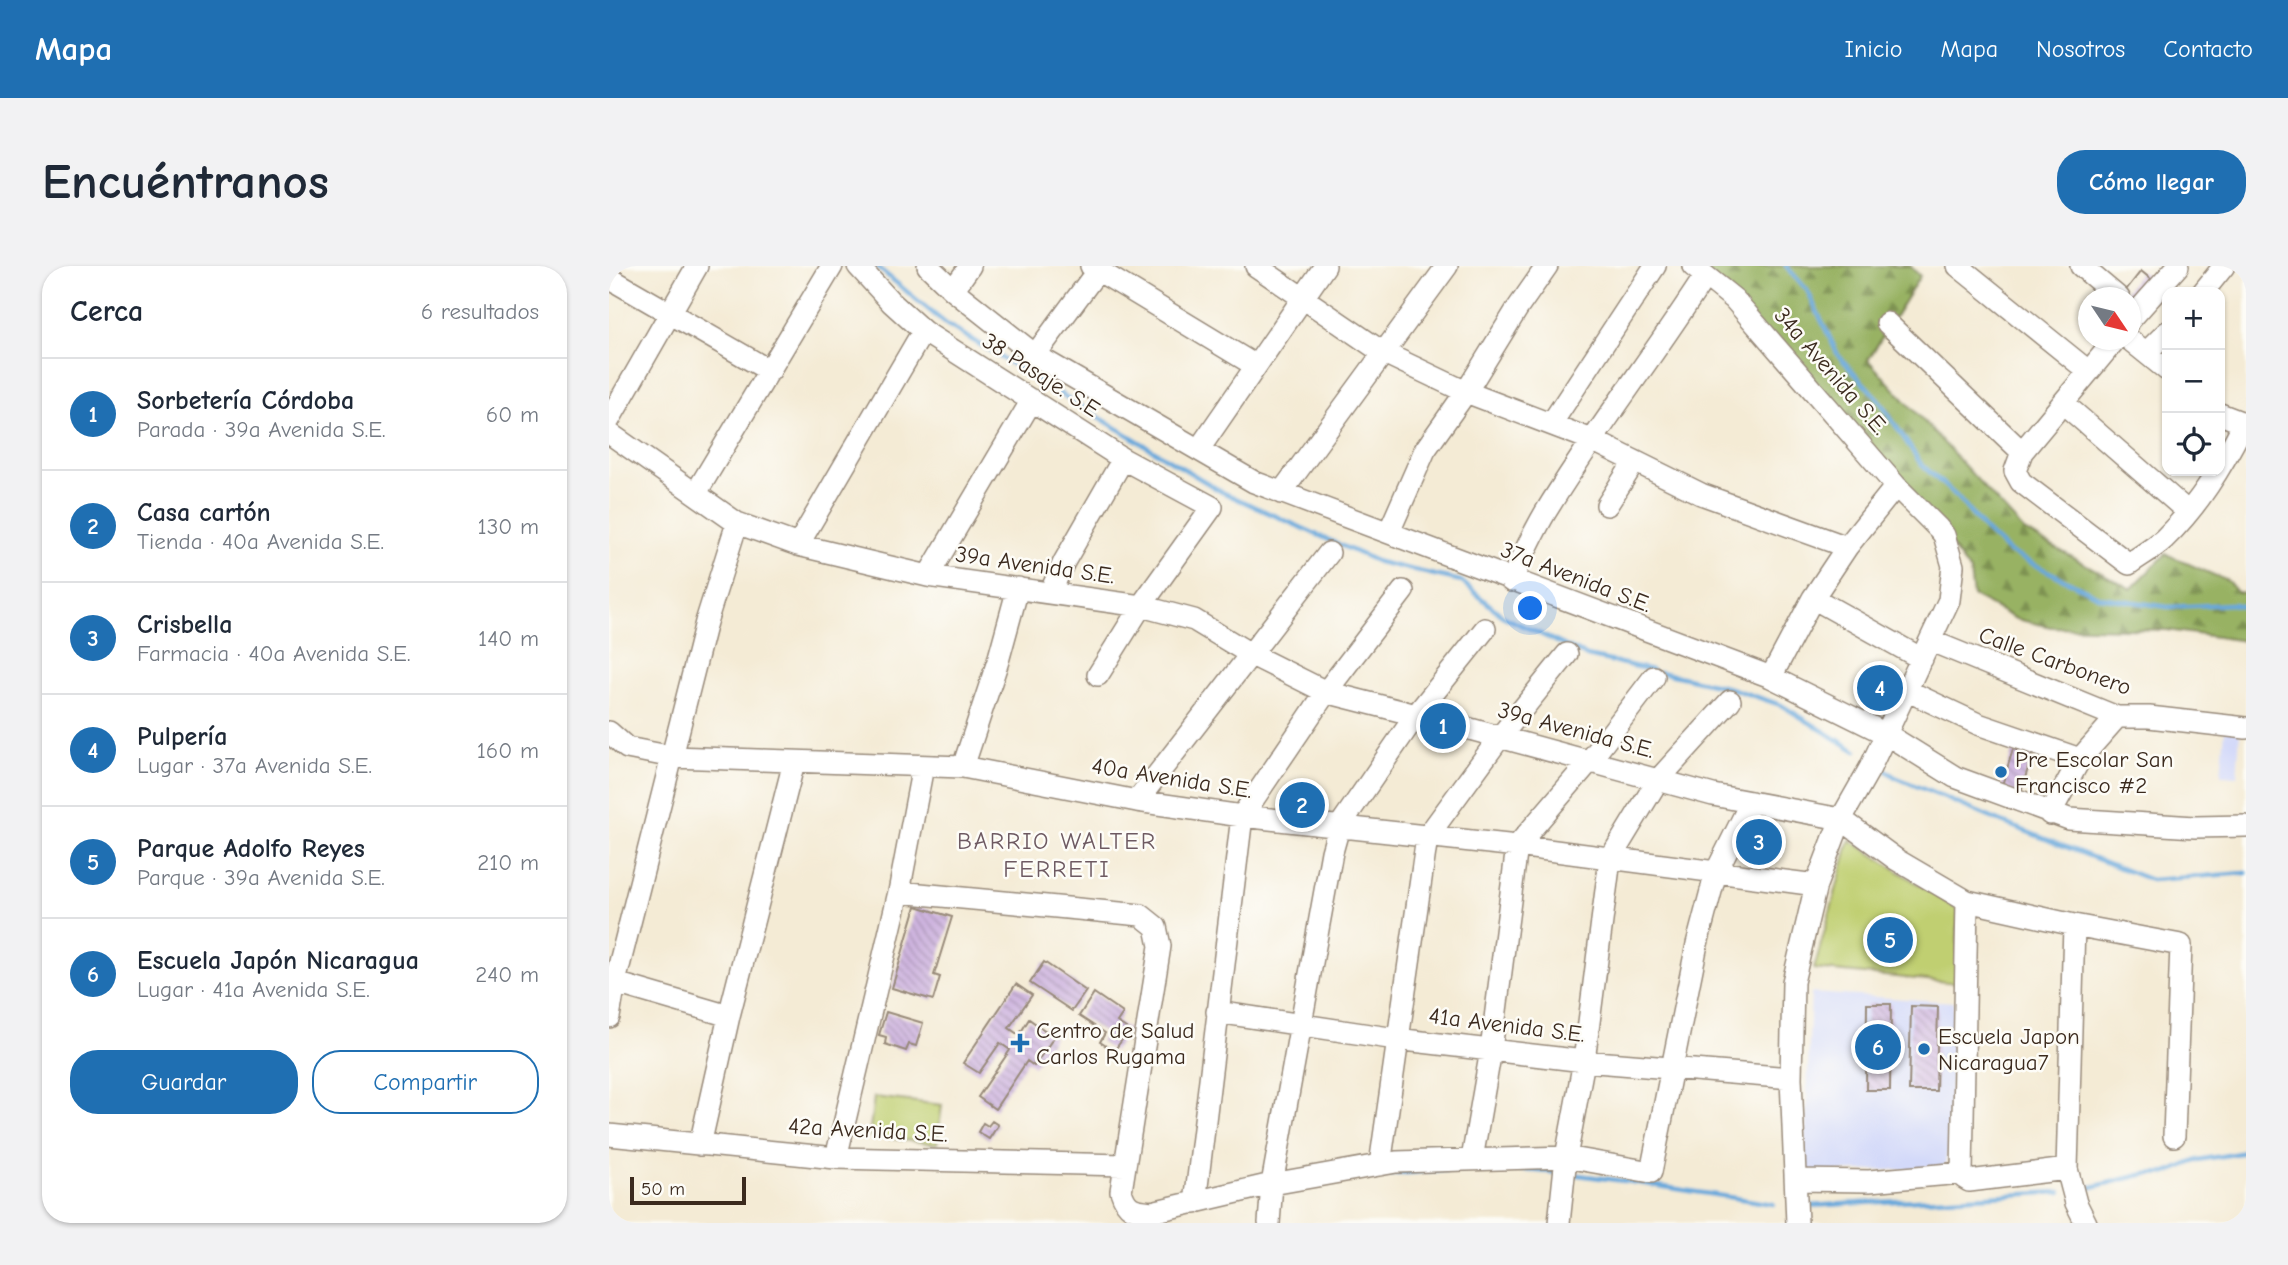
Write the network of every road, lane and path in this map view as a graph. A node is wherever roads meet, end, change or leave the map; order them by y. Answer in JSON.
{"nodes":[{"id":1,"x":697,"y":266,"type":"edge"},
{"id":2,"x":832,"y":266,"type":"edge"},
{"id":3,"x":858,"y":266,"type":"edge"},
{"id":4,"x":928,"y":266,"type":"edge"},
{"id":5,"x":970,"y":266,"type":"edge"},
{"id":6,"x":1256,"y":266,"type":"edge"},
{"id":7,"x":1325,"y":266,"type":"edge"},
{"id":8,"x":1447,"y":266,"type":"edge"},
{"id":9,"x":1547,"y":266,"type":"edge"},
{"id":10,"x":1655,"y":266,"type":"edge"},
{"id":11,"x":1958,"y":266,"type":"edge"},
{"id":12,"x":2081,"y":266,"type":"edge"},
{"id":13,"x":2178,"y":266,"type":"edge"},
{"id":14,"x":2224,"y":266,"type":"edge"},
{"id":15,"x":1097,"y":268,"type":"edge"},
{"id":16,"x":1699,"y":271,"type":"edge"},
{"id":17,"x":609,"y":278,"type":"edge"},
{"id":18,"x":2106,"y":287,"type":"edge"},
{"id":19,"x":2207,"y":287,"type":"edge"},
{"id":20,"x":953,"y":290,"type":"junction"},
{"id":21,"x":1303,"y":298,"type":"junction"},
{"id":22,"x":2141,"y":305,"type":"edge"},
{"id":23,"x":670,"y":313,"type":"junction"},
{"id":24,"x":1887,"y":323,"type":"dead end"},
{"id":25,"x":923,"y":331,"type":"junction"},
{"id":26,"x":2162,"y":334,"type":"edge"},
{"id":27,"x":2141,"y":345,"type":"edge"},
{"id":28,"x":2141,"y":348,"type":"edge"},
{"id":29,"x":2106,"y":350,"type":"edge"},
{"id":30,"x":1382,"y":352,"type":"junction"},
{"id":31,"x":1035,"y":355,"type":"junction"},
{"id":32,"x":1256,"y":366,"type":"junction"},
{"id":33,"x":2162,"y":366,"type":"edge"},
{"id":34,"x":770,"y":370,"type":"junction"},
{"id":35,"x":2088,"y":371,"type":"junction"},
{"id":36,"x":1466,"y":392,"type":"junction"},
{"id":37,"x":1032,"y":400,"type":"junction"},
{"id":38,"x":2063,"y":403,"type":"junction"},
{"id":39,"x":2225,"y":416,"type":"edge"},
{"id":40,"x":609,"y":420,"type":"edge"},
{"id":41,"x":1551,"y":424,"type":"junction"},
{"id":42,"x":2245,"y":424,"type":"edge"},
{"id":43,"x":609,"y":433,"type":"edge"},
{"id":44,"x":1592,"y":440,"type":"junction"},
{"id":45,"x":1199,"y":449,"type":"junction"},
{"id":46,"x":2022,"y":452,"type":"junction"},
{"id":47,"x":1123,"y":459,"type":"junction"},
{"id":48,"x":1635,"y":461,"type":"junction"},
{"id":49,"x":1896,"y":485,"type":"junction"},
{"id":50,"x":696,"y":493,"type":"junction"},
{"id":51,"x":1281,"y":493,"type":"junction"},
{"id":52,"x":1607,"y":505,"type":"dead end"},
{"id":53,"x":2188,"y":512,"type":"junction"},
{"id":54,"x":737,"y":523,"type":"junction"},
{"id":55,"x":1389,"y":532,"type":"junction"},
{"id":56,"x":798,"y":545,"type":"junction"},
{"id":57,"x":1847,"y":547,"type":"junction"},
{"id":58,"x":1329,"y":552,"type":"dead end"},
{"id":59,"x":928,"y":576,"type":"junction"},
{"id":60,"x":1511,"y":581,"type":"junction"},
{"id":61,"x":1018,"y":588,"type":"junction"},
{"id":62,"x":1403,"y":591,"type":"dead end"},
{"id":63,"x":1050,"y":593,"type":"junction"},
{"id":64,"x":1812,"y":598,"type":"junction"},
{"id":65,"x":1141,"y":606,"type":"junction"},
{"id":66,"x":1485,"y":629,"type":"dead end"},
{"id":67,"x":1926,"y":650,"type":"junction"},
{"id":68,"x":1567,"y":654,"type":"dead end"},
{"id":69,"x":1252,"y":655,"type":"junction"},
{"id":70,"x":1098,"y":675,"type":"dead end"},
{"id":71,"x":1654,"y":677,"type":"dead end"},
{"id":72,"x":1771,"y":677,"type":"junction"},
{"id":73,"x":1908,"y":691,"type":"junction"},
{"id":74,"x":1326,"y":692,"type":"junction"},
{"id":75,"x":1730,"y":701,"type":"dead end"},
{"id":76,"x":1416,"y":715,"type":"junction"},
{"id":77,"x":2117,"y":717,"type":"junction"},
{"id":78,"x":2246,"y":728,"type":"edge"},
{"id":79,"x":609,"y":732,"type":"edge"},
{"id":80,"x":1886,"y":734,"type":"junction"},
{"id":81,"x":1500,"y":737,"type":"junction"},
{"id":82,"x":673,"y":757,"type":"junction"},
{"id":83,"x":2080,"y":759,"type":"junction"},
{"id":84,"x":794,"y":762,"type":"junction"},
{"id":85,"x":1589,"y":762,"type":"junction"},
{"id":86,"x":923,"y":766,"type":"junction"},
{"id":87,"x":963,"y":767,"type":"junction"},
{"id":88,"x":1658,"y":780,"type":"junction"},
{"id":89,"x":1137,"y":802,"type":"junction"},
{"id":90,"x":1751,"y":802,"type":"junction"},
{"id":91,"x":2050,"y":814,"type":"junction"},
{"id":92,"x":1242,"y":816,"type":"junction"},
{"id":93,"x":1841,"y":819,"type":"junction"},
{"id":94,"x":2246,"y":826,"type":"edge"},
{"id":95,"x":1339,"y":827,"type":"junction"},
{"id":96,"x":1427,"y":836,"type":"junction"},
{"id":97,"x":1517,"y":846,"type":"junction"},
{"id":98,"x":1610,"y":859,"type":"junction"},
{"id":99,"x":1716,"y":872,"type":"junction"},
{"id":100,"x":1816,"y":885,"type":"junction"},
{"id":101,"x":899,"y":892,"type":"junction"},
{"id":102,"x":1967,"y":901,"type":"junction"},
{"id":103,"x":2074,"y":925,"type":"junction"},
{"id":104,"x":612,"y":982,"type":"edge"},
{"id":105,"x":1217,"y":1012,"type":"junction"},
{"id":106,"x":729,"y":1016,"type":"junction"},
{"id":107,"x":609,"y":1017,"type":"edge"},
{"id":108,"x":1300,"y":1025,"type":"junction"},
{"id":109,"x":1396,"y":1039,"type":"junction"},
{"id":110,"x":1491,"y":1050,"type":"junction"},
{"id":111,"x":1584,"y":1061,"type":"junction"},
{"id":112,"x":1673,"y":1069,"type":"junction"},
{"id":113,"x":1791,"y":1078,"type":"junction"},
{"id":114,"x":609,"y":1135,"type":"edge"},
{"id":115,"x":2174,"y":1136,"type":"dead end"},
{"id":116,"x":700,"y":1145,"type":"junction"},
{"id":117,"x":1566,"y":1157,"type":"junction"},
{"id":118,"x":836,"y":1158,"type":"junction"},
{"id":119,"x":1472,"y":1159,"type":"junction"},
{"id":120,"x":1125,"y":1165,"type":"junction"},
{"id":121,"x":1380,"y":1165,"type":"junction"},
{"id":122,"x":2067,"y":1169,"type":"junction"},
{"id":123,"x":1962,"y":1173,"type":"junction"},
{"id":124,"x":1795,"y":1180,"type":"junction"},
{"id":125,"x":1272,"y":1184,"type":"junction"},
{"id":126,"x":1195,"y":1203,"type":"junction"},
{"id":127,"x":1269,"y":1223,"type":"edge"},
{"id":128,"x":1559,"y":1223,"type":"edge"},
{"id":129,"x":1797,"y":1223,"type":"edge"},
{"id":130,"x":2086,"y":1223,"type":"edge"}],
"edges":[{"from":1,"to":23,"type":"street"},
{"from":2,"to":34,"type":"street"},
{"from":3,"to":25,"type":"street","name":"38 Pasaje. S.E"},
{"from":4,"to":20,"type":"street","name":"37a Avenida S.E."},
{"from":5,"to":20,"type":"street"},
{"from":6,"to":21,"type":"street"},
{"from":7,"to":21,"type":"street"},
{"from":8,"to":30,"type":"street"},
{"from":9,"to":36,"type":"street"},
{"from":10,"to":41,"type":"street"},
{"from":11,"to":35,"type":"street"},
{"from":12,"to":18,"type":"street"},
{"from":13,"to":22,"type":"street"},
{"from":14,"to":19,"type":"street"},
{"from":15,"to":31,"type":"street"},
{"from":15,"to":32,"type":"street"},
{"from":16,"to":44,"type":"street"},
{"from":16,"to":49,"type":"street","name":"34a Avenida S.E."},
{"from":17,"to":23,"type":"street"},
{"from":20,"to":31,"type":"street","name":"37a Avenida S.E."},
{"from":21,"to":30,"type":"street"},
{"from":21,"to":32,"type":"street"},
{"from":23,"to":34,"type":"street"},
{"from":23,"to":40,"type":"street"},
{"from":24,"to":46,"type":"street"},
{"from":25,"to":37,"type":"street","name":"38 Pasaje. S.E"},
{"from":25,"to":56,"type":"street"},
{"from":26,"to":27,"type":"street"},
{"from":28,"to":33,"type":"street"},
{"from":29,"to":35,"type":"street"},
{"from":30,"to":36,"type":"street"},
{"from":30,"to":51,"type":"street"},
{"from":31,"to":45,"type":"street","name":"37a Avenida S.E."},
{"from":32,"to":45,"type":"street"},
{"from":34,"to":50,"type":"street"},
{"from":35,"to":38,"type":"street"},
{"from":36,"to":41,"type":"street"},
{"from":36,"to":55,"type":"street"},
{"from":37,"to":47,"type":"street","name":"38 Pasaje. S.E"},
{"from":37,"to":59,"type":"street"},
{"from":38,"to":46,"type":"street"},
{"from":38,"to":53,"type":"street"},
{"from":39,"to":42,"type":"street"},
{"from":41,"to":44,"type":"street"},
{"from":42,"to":53,"type":"street"},
{"from":43,"to":50,"type":"street","name":"39a Avenida S.E."},
{"from":44,"to":48,"type":"street"},
{"from":44,"to":60,"type":"street"},
{"from":45,"to":51,"type":"street","name":"37a Avenida S.E."},
{"from":46,"to":53,"type":"street"},
{"from":47,"to":63,"type":"street"},
{"from":47,"to":65,"type":"street","name":"38 Pasaje. S.E"},
{"from":48,"to":52,"type":"street"},
{"from":48,"to":57,"type":"street"},
{"from":49,"to":57,"type":"street"},
{"from":49,"to":67,"type":"street","name":"34a Avenida S.E."},
{"from":50,"to":54,"type":"street","name":"39a Avenida S.E."},
{"from":51,"to":55,"type":"street","name":"37a Avenida S.E."},
{"from":54,"to":56,"type":"street","name":"39a Avenida S.E."},
{"from":54,"to":82,"type":"street"},
{"from":55,"to":60,"type":"street","name":"37a Avenida S.E."},
{"from":56,"to":59,"type":"street","name":"39a Avenida S.E."},
{"from":57,"to":64,"type":"street"},
{"from":58,"to":69,"type":"street"},
{"from":59,"to":61,"type":"street","name":"39a Avenida S.E."},
{"from":60,"to":72,"type":"street","name":"37a Avenida S.E."},
{"from":61,"to":63,"type":"street","name":"39a Avenida S.E."},
{"from":61,"to":87,"type":"street"},
{"from":62,"to":74,"type":"street"},
{"from":63,"to":65,"type":"street","name":"39a Avenida S.E."},
{"from":64,"to":67,"type":"street","name":"Calle Carbonero"},
{"from":64,"to":72,"type":"street"},
{"from":65,"to":69,"type":"street","name":"39a Avenida S.E."},
{"from":65,"to":70,"type":"street"},
{"from":66,"to":76,"type":"street"},
{"from":67,"to":73,"type":"street","name":"34a Avenida S.E."},
{"from":67,"to":77,"type":"street","name":"Calle Carbonero"},
{"from":68,"to":81,"type":"street"},
{"from":69,"to":74,"type":"street","name":"39a Avenida S.E."},
{"from":69,"to":89,"type":"street"},
{"from":71,"to":85,"type":"street"},
{"from":72,"to":80,"type":"street","name":"37a Avenida S.E."},
{"from":73,"to":80,"type":"street","name":"34a Avenida S.E."},
{"from":73,"to":83,"type":"street"},
{"from":74,"to":76,"type":"street","name":"39a Avenida S.E."},
{"from":74,"to":92,"type":"street"},
{"from":75,"to":88,"type":"street"},
{"from":76,"to":81,"type":"street","name":"39a Avenida S.E."},
{"from":76,"to":95,"type":"street"},
{"from":77,"to":78,"type":"street","name":"Calle Carbonero"},
{"from":77,"to":83,"type":"street"},
{"from":79,"to":82,"type":"street","name":"40a Avenida S.E."},
{"from":80,"to":91,"type":"street","name":"37a Avenida S.E."},
{"from":80,"to":93,"type":"street","name":"34a Avenida S.E."},
{"from":81,"to":85,"type":"street","name":"39a Avenida S.E."},
{"from":81,"to":96,"type":"street"},
{"from":82,"to":84,"type":"street","name":"40a Avenida S.E."},
{"from":82,"to":104,"type":"street"},
{"from":83,"to":91,"type":"street"},
{"from":84,"to":86,"type":"street","name":"40a Avenida S.E."},
{"from":84,"to":106,"type":"street"},
{"from":85,"to":88,"type":"street","name":"39a Avenida S.E."},
{"from":85,"to":97,"type":"street"},
{"from":86,"to":87,"type":"street","name":"40a Avenida S.E."},
{"from":86,"to":101,"type":"street"},
{"from":87,"to":89,"type":"street","name":"40a Avenida S.E."},
{"from":88,"to":90,"type":"street","name":"39a Avenida S.E."},
{"from":88,"to":98,"type":"street"},
{"from":89,"to":92,"type":"street","name":"40a Avenida S.E."},
{"from":90,"to":93,"type":"street","name":"39a Avenida S.E."},
{"from":90,"to":99,"type":"street"},
{"from":91,"to":94,"type":"street","name":"37a Avenida S.E."},
{"from":92,"to":95,"type":"street","name":"40a Avenida S.E."},
{"from":92,"to":105,"type":"street"},
{"from":93,"to":100,"type":"street","name":"34a Avenida S.E."},
{"from":93,"to":102,"type":"street","name":"39a Avenida S.E."},
{"from":95,"to":96,"type":"street","name":"40a Avenida S.E."},
{"from":95,"to":108,"type":"street"},
{"from":96,"to":97,"type":"street","name":"40a Avenida S.E."},
{"from":96,"to":109,"type":"street"},
{"from":97,"to":98,"type":"street","name":"40a Avenida S.E."},
{"from":97,"to":110,"type":"street"},
{"from":98,"to":99,"type":"street","name":"40a Avenida S.E."},
{"from":98,"to":111,"type":"street"},
{"from":99,"to":100,"type":"street","name":"40a Avenida S.E."},
{"from":99,"to":112,"type":"street"},
{"from":100,"to":113,"type":"street","name":"34a Avenida S.E."},
{"from":101,"to":118,"type":"street"},
{"from":101,"to":120,"type":"street"},
{"from":102,"to":103,"type":"street","name":"39a Avenida S.E."},
{"from":102,"to":123,"type":"street"},
{"from":103,"to":115,"type":"street","name":"39a Avenida S.E."},
{"from":103,"to":122,"type":"street"},
{"from":104,"to":106,"type":"street"},
{"from":104,"to":107,"type":"street"},
{"from":105,"to":108,"type":"street","name":"41a Avenida S.E."},
{"from":105,"to":126,"type":"street"},
{"from":106,"to":116,"type":"street"},
{"from":108,"to":109,"type":"street","name":"41a Avenida S.E."},
{"from":108,"to":125,"type":"street"},
{"from":109,"to":110,"type":"street","name":"41a Avenida S.E."},
{"from":109,"to":121,"type":"street"},
{"from":110,"to":111,"type":"street","name":"41a Avenida S.E."},
{"from":110,"to":119,"type":"street"},
{"from":111,"to":112,"type":"street","name":"41a Avenida S.E."},
{"from":111,"to":117,"type":"street"},
{"from":112,"to":113,"type":"street","name":"41a Avenida S.E."},
{"from":112,"to":117,"type":"street"},
{"from":113,"to":124,"type":"street","name":"34a Avenida S.E."},
{"from":114,"to":116,"type":"street","name":"42a Avenida S.E."},
{"from":116,"to":118,"type":"street","name":"42a Avenida S.E."},
{"from":117,"to":119,"type":"street"},
{"from":117,"to":128,"type":"street"},
{"from":118,"to":120,"type":"street","name":"42a Avenida S.E."},
{"from":119,"to":121,"type":"street"},
{"from":120,"to":126,"type":"street"},
{"from":121,"to":125,"type":"street"},
{"from":122,"to":123,"type":"street"},
{"from":122,"to":130,"type":"street"},
{"from":123,"to":124,"type":"street"},
{"from":124,"to":129,"type":"street","name":"34a Avenida S.E."},
{"from":125,"to":126,"type":"street"},
{"from":125,"to":127,"type":"street"}]}
